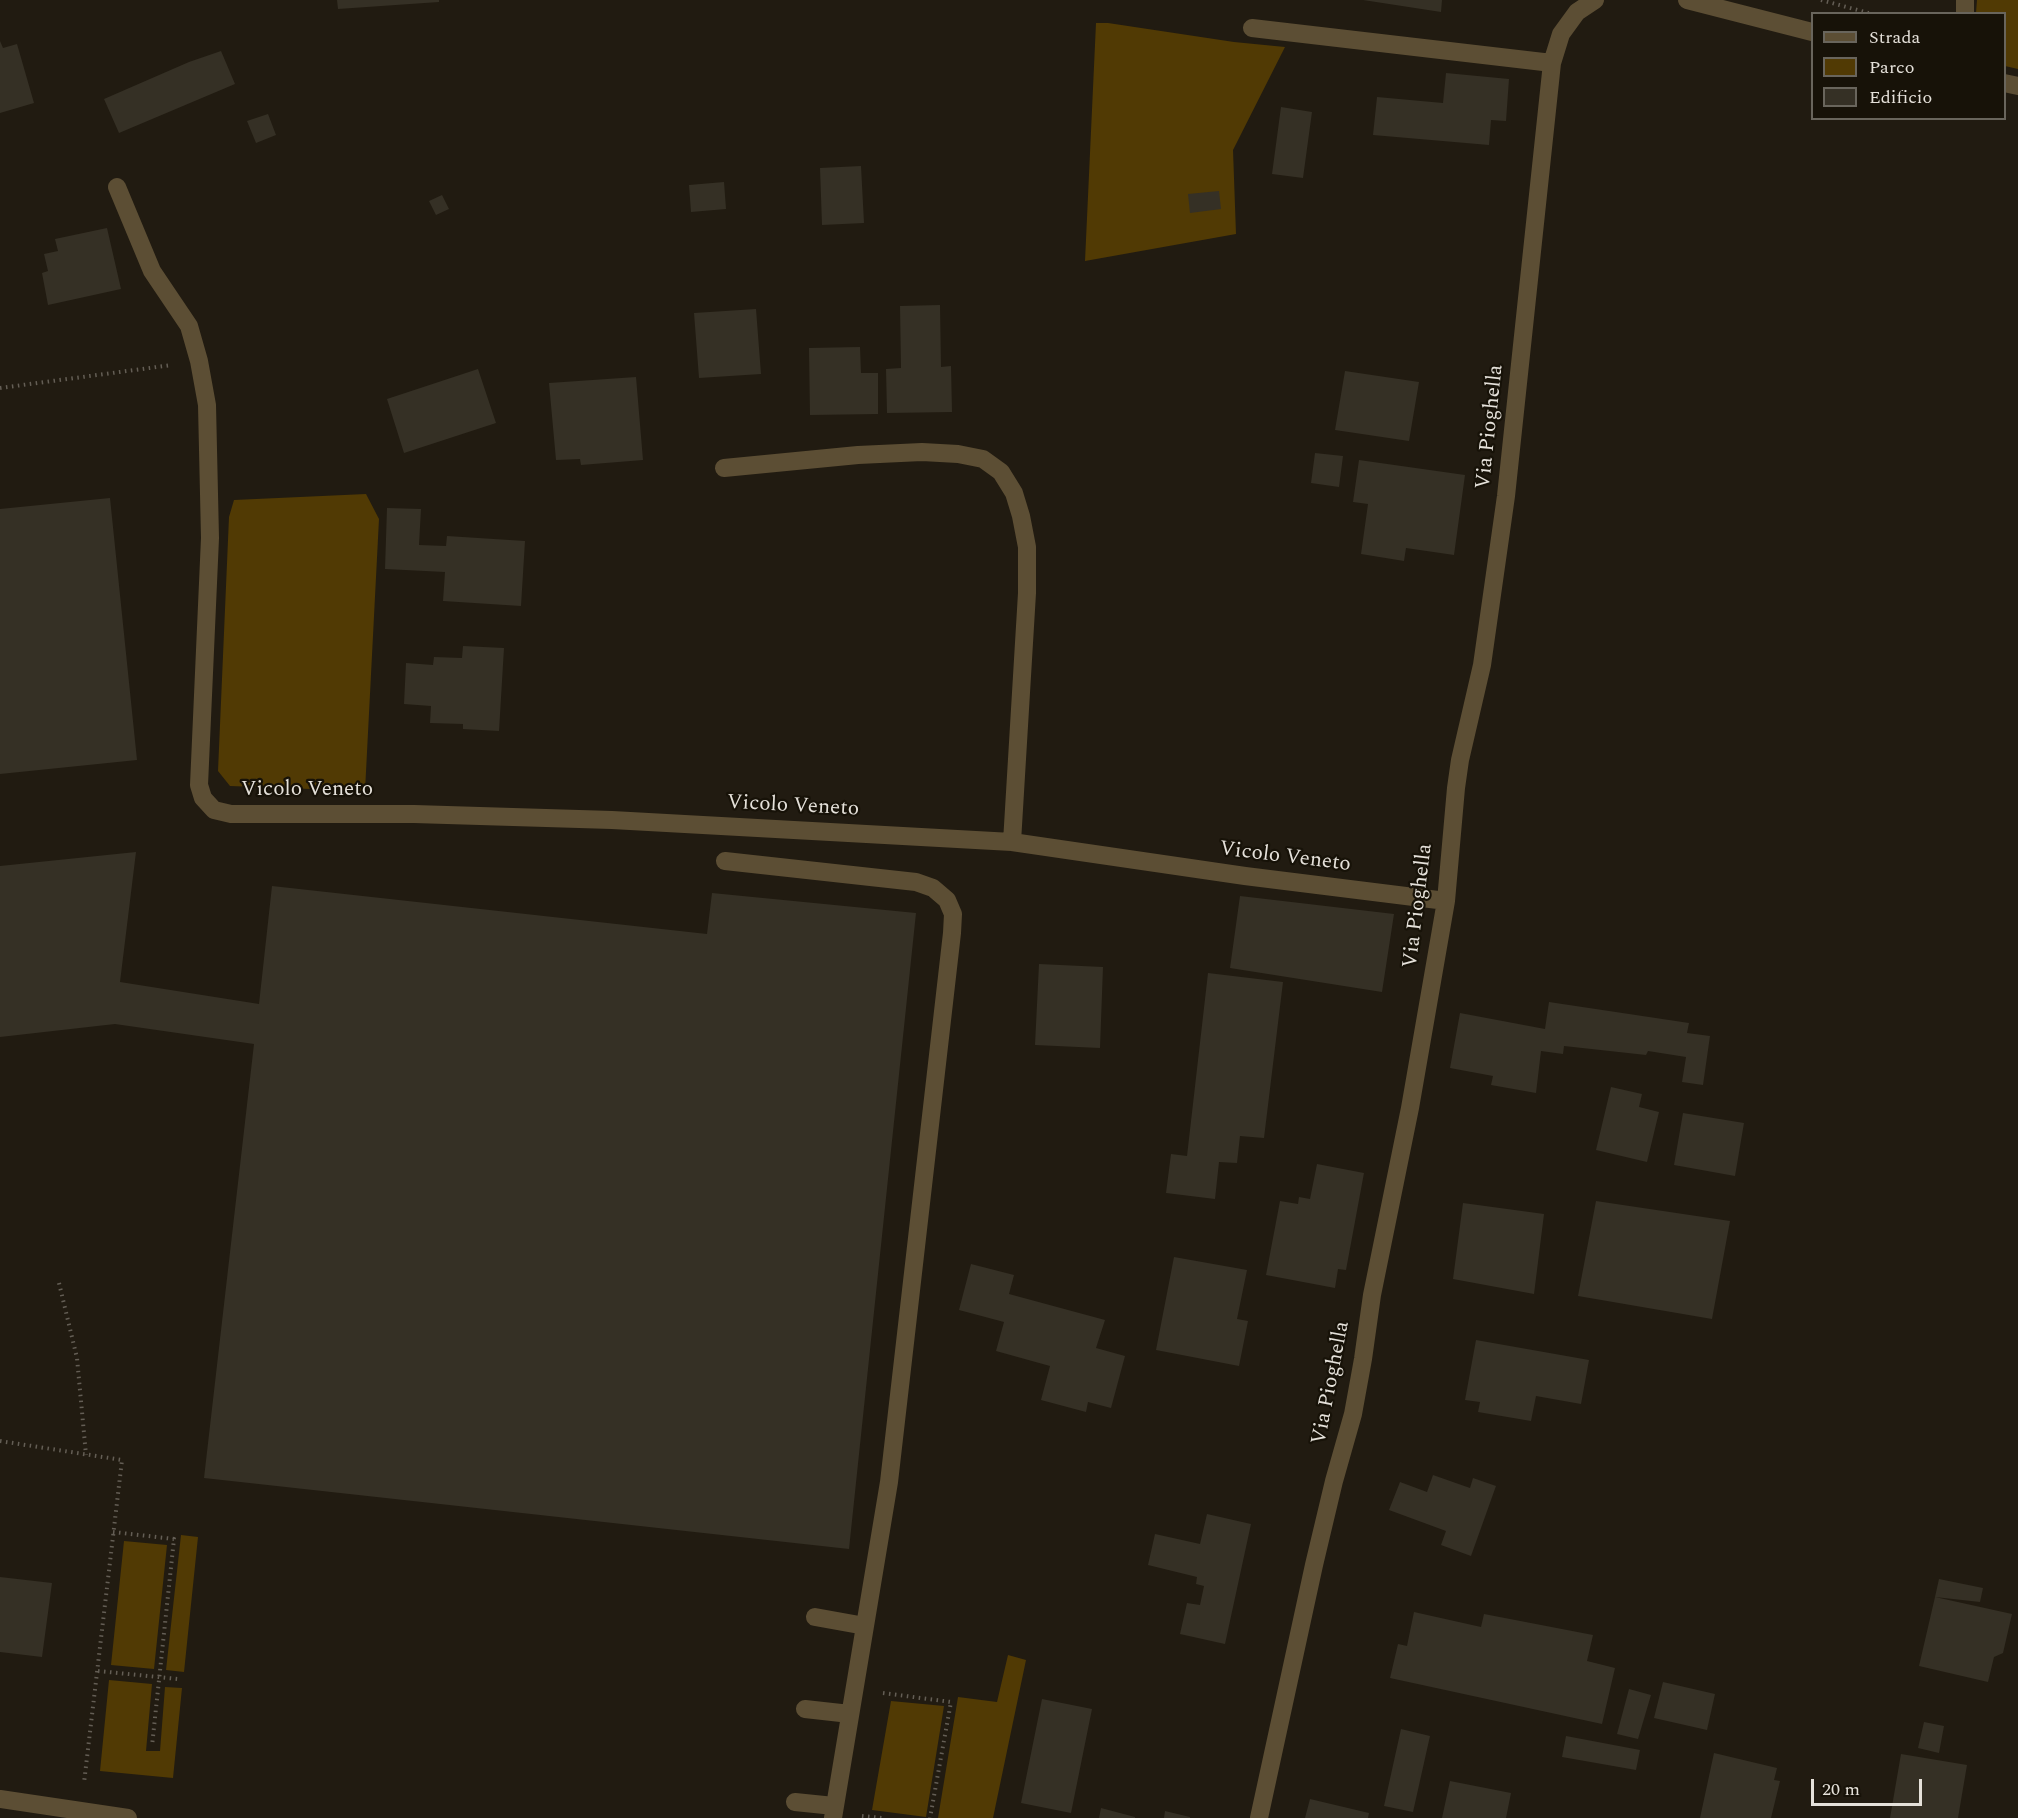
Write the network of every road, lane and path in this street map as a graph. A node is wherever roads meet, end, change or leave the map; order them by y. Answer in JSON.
{"nodes":[{"id":1,"x":1595,"y":0,"type":"edge"},
{"id":2,"x":1687,"y":0,"type":"edge"},
{"id":3,"x":1821,"y":0,"type":"edge"},
{"id":4,"x":1572,"y":6,"type":"edge"},
{"id":5,"x":1865,"y":12,"type":"edge"},
{"id":6,"x":1252,"y":28,"type":"dead end"},
{"id":7,"x":1811,"y":32,"type":"edge"},
{"id":8,"x":1552,"y":63,"type":"junction"},
{"id":9,"x":117,"y":187,"type":"dead end"},
{"id":10,"x":199,"y":361,"type":"junction"},
{"id":11,"x":0,"y":388,"type":"edge"},
{"id":12,"x":724,"y":468,"type":"dead end"},
{"id":13,"x":1012,"y":842,"type":"junction"},
{"id":14,"x":725,"y":861,"type":"dead end"},
{"id":15,"x":1446,"y":901,"type":"junction"},
{"id":16,"x":59,"y":1283,"type":"dead end"},
{"id":17,"x":0,"y":1441,"type":"edge"},
{"id":18,"x":86,"y":1455,"type":"junction"},
{"id":19,"x":113,"y":1532,"type":"junction"},
{"id":20,"x":815,"y":1617,"type":"dead end"},
{"id":21,"x":865,"y":1626,"type":"junction"},
{"id":22,"x":98,"y":1671,"type":"junction"},
{"id":23,"x":159,"y":1678,"type":"junction"},
{"id":24,"x":178,"y":1679,"type":"dead end"},
{"id":25,"x":873,"y":1692,"type":"dead end"},
{"id":26,"x":805,"y":1709,"type":"dead end"},
{"id":27,"x":850,"y":1714,"type":"junction"},
{"id":28,"x":152,"y":1746,"type":"dead end"},
{"id":29,"x":0,"y":1799,"type":"edge"},
{"id":30,"x":795,"y":1802,"type":"dead end"},
{"id":31,"x":87,"y":1814,"type":"edge"},
{"id":32,"x":833,"y":1814,"type":"edge"},
{"id":33,"x":856,"y":1815,"type":"dead end"},
{"id":34,"x":128,"y":1818,"type":"edge"},
{"id":35,"x":882,"y":1818,"type":"edge"},
{"id":36,"x":930,"y":1818,"type":"edge"},
{"id":37,"x":1259,"y":1818,"type":"edge"}],
"edges":[{"from":1,"to":4,"type":"street"},
{"from":2,"to":7,"type":"street"},
{"from":3,"to":5,"type":"path"},
{"from":4,"to":8,"type":"street","name":"Via Pioghella"},
{"from":6,"to":8,"type":"street"},
{"from":8,"to":15,"type":"street","name":"Via Pioghella"},
{"from":9,"to":10,"type":"street","name":"Vicolo Veneto"},
{"from":10,"to":11,"type":"path"},
{"from":10,"to":13,"type":"street","name":"Vicolo Veneto"},
{"from":12,"to":13,"type":"street"},
{"from":13,"to":15,"type":"street","name":"Vicolo Veneto"},
{"from":14,"to":21,"type":"street"},
{"from":15,"to":37,"type":"street","name":"Via Pioghella"},
{"from":16,"to":18,"type":"path"},
{"from":17,"to":18,"type":"path"},
{"from":18,"to":19,"type":"path"},
{"from":19,"to":22,"type":"path"},
{"from":19,"to":23,"type":"path"},
{"from":20,"to":21,"type":"street"},
{"from":21,"to":27,"type":"street"},
{"from":22,"to":23,"type":"path"},
{"from":22,"to":31,"type":"path"},
{"from":23,"to":24,"type":"path"},
{"from":23,"to":28,"type":"path"},
{"from":25,"to":36,"type":"path"},
{"from":26,"to":27,"type":"street"},
{"from":27,"to":32,"type":"street"},
{"from":29,"to":31,"type":"street"},
{"from":30,"to":32,"type":"street"},
{"from":31,"to":34,"type":"street"},
{"from":33,"to":35,"type":"path"}]}
